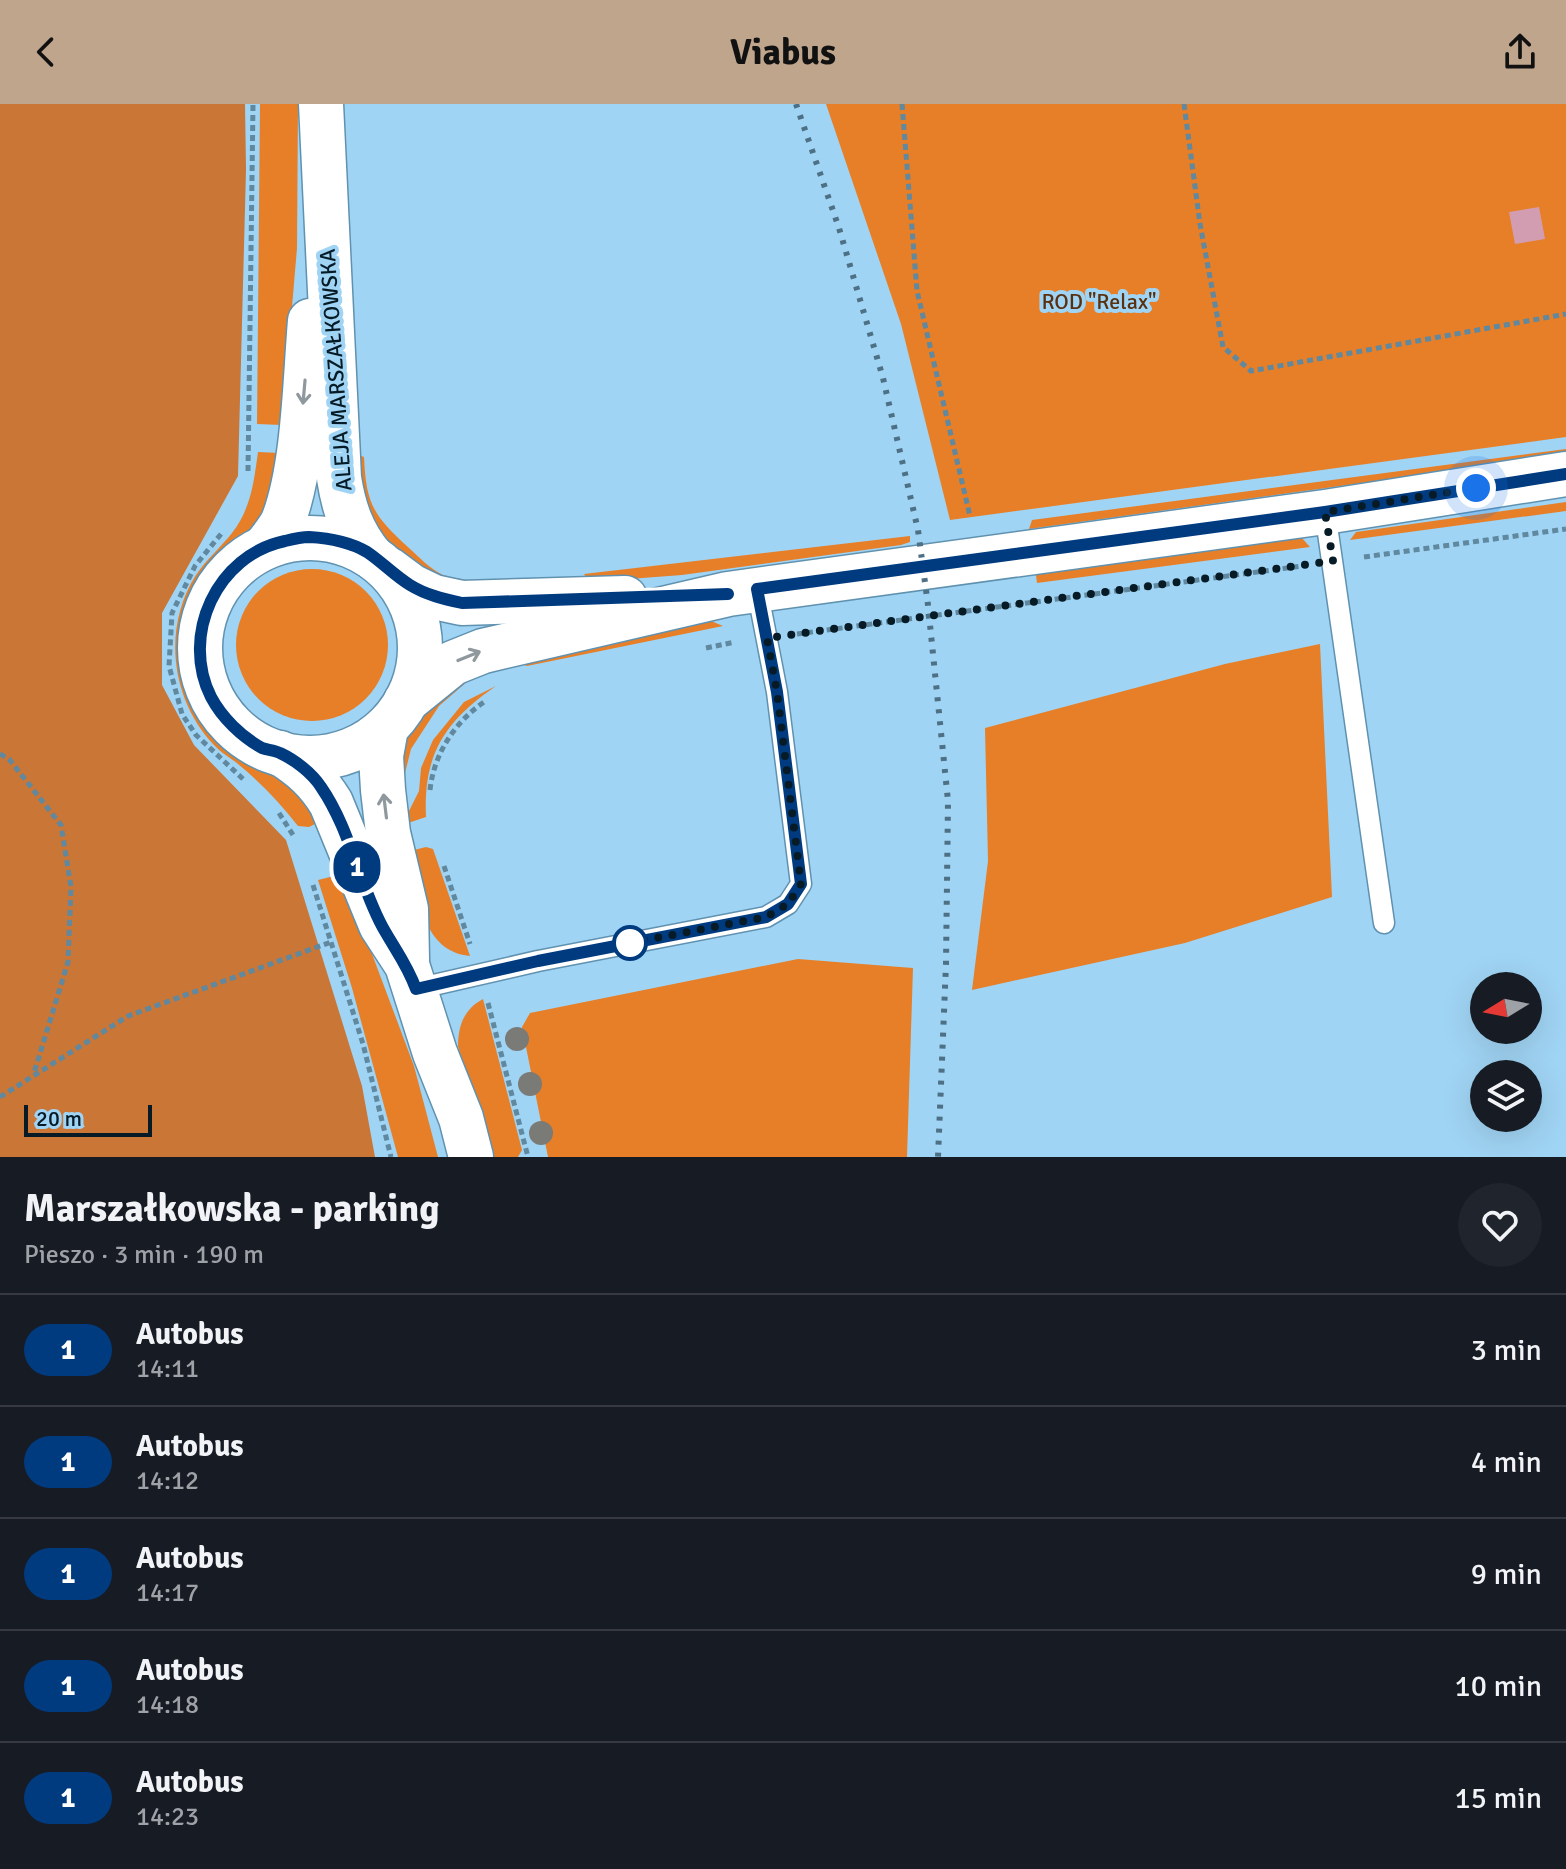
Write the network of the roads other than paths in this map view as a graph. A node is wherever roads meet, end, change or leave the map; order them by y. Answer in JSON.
{"nodes":[{"id":1,"x":321,"y":104,"type":"edge"},
{"id":2,"x":323,"y":175,"type":"junction"},
{"id":3,"x":1566,"y":474,"type":"edge"},
{"id":4,"x":1325,"y":512,"type":"junction"},
{"id":5,"x":248,"y":535,"type":"junction"},
{"id":6,"x":380,"y":563,"type":"junction"},
{"id":7,"x":742,"y":591,"type":"junction"},
{"id":8,"x":396,"y":714,"type":"junction"},
{"id":9,"x":280,"y":753,"type":"junction"},
{"id":10,"x":1384,"y":923,"type":"dead end"},
{"id":11,"x":412,"y":977,"type":"junction"},
{"id":12,"x":435,"y":1053,"type":"junction"},
{"id":13,"x":454,"y":1157,"type":"edge"},
{"id":14,"x":471,"y":1157,"type":"edge"}],
"edges":[{"from":1,"to":2,"type":"main road","name":"ALEJA MARSZAŁKOWSKA"},
{"from":2,"to":5,"type":"main road","name":"ALEJA MARSZAŁKOWSKA","one_way":true},
{"from":2,"to":6,"type":"main road","name":"ALEJA MARSZAŁKOWSKA"},
{"from":3,"to":4,"type":"main road"},
{"from":4,"to":7,"type":"main road"},
{"from":4,"to":10,"type":"lane"},
{"from":5,"to":6,"type":"main road"},
{"from":5,"to":9,"type":"main road"},
{"from":6,"to":7,"type":"main road"},
{"from":6,"to":8,"type":"main road"},
{"from":8,"to":7,"type":"main road","one_way":true},
{"from":7,"to":11,"type":"lane"},
{"from":8,"to":9,"type":"main road"},
{"from":11,"to":8,"type":"main road","one_way":true},
{"from":9,"to":11,"type":"main road"},
{"from":11,"to":12,"type":"main road"},
{"from":12,"to":13,"type":"main road"},
{"from":12,"to":14,"type":"main road"}]}
